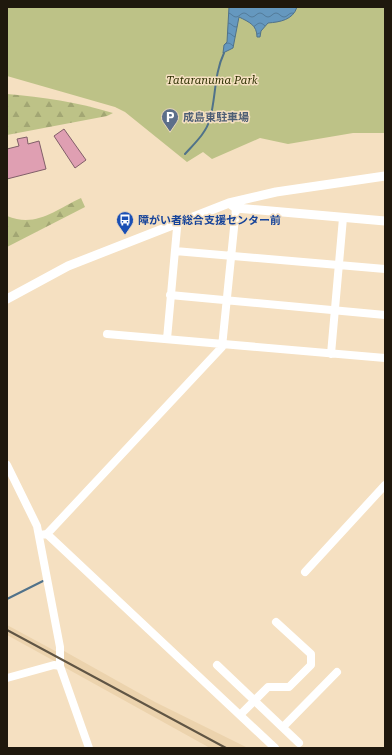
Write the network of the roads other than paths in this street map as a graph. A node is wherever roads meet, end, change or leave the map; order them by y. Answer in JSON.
{"nodes":[{"id":1,"x":385,"y":176,"type":"edge"},
{"id":2,"x":233,"y":206,"type":"junction"},
{"id":3,"x":343,"y":218,"type":"junction"},
{"id":4,"x":176,"y":222,"type":"junction"},
{"id":5,"x":385,"y":222,"type":"edge"},
{"id":6,"x":175,"y":250,"type":"junction"},
{"id":7,"x":232,"y":255,"type":"junction"},
{"id":8,"x":338,"y":266,"type":"junction"},
{"id":9,"x":385,"y":270,"type":"edge"},
{"id":10,"x":170,"y":295,"type":"junction"},
{"id":11,"x":7,"y":299,"type":"edge"},
{"id":12,"x":227,"y":300,"type":"junction"},
{"id":13,"x":335,"y":310,"type":"junction"},
{"id":14,"x":385,"y":315,"type":"edge"},
{"id":15,"x":107,"y":334,"type":"dead end"},
{"id":16,"x":167,"y":339,"type":"junction"},
{"id":17,"x":223,"y":344,"type":"junction"},
{"id":18,"x":331,"y":354,"type":"junction"},
{"id":19,"x":385,"y":358,"type":"edge"},
{"id":20,"x":7,"y":465,"type":"edge"},
{"id":21,"x":385,"y":485,"type":"edge"},
{"id":22,"x":44,"y":534,"type":"junction"},
{"id":23,"x":305,"y":572,"type":"dead end"},
{"id":24,"x":276,"y":622,"type":"dead end"},
{"id":25,"x":217,"y":665,"type":"dead end"},
{"id":26,"x":60,"y":666,"type":"junction"},
{"id":27,"x":337,"y":672,"type":"dead end"},
{"id":28,"x":7,"y":678,"type":"edge"},
{"id":29,"x":255,"y":701,"type":"junction"},
{"id":30,"x":240,"y":715,"type":"junction"},
{"id":31,"x":283,"y":727,"type":"junction"},
{"id":32,"x":299,"y":742,"type":"dead end"},
{"id":33,"x":89,"y":748,"type":"edge"},
{"id":34,"x":275,"y":748,"type":"edge"}],
"edges":[{"from":1,"to":2,"type":"street"},
{"from":2,"to":3,"type":"street"},
{"from":2,"to":4,"type":"street"},
{"from":2,"to":7,"type":"street"},
{"from":3,"to":5,"type":"street"},
{"from":3,"to":8,"type":"street"},
{"from":4,"to":6,"type":"street"},
{"from":4,"to":11,"type":"street"},
{"from":6,"to":7,"type":"street"},
{"from":6,"to":10,"type":"street"},
{"from":7,"to":8,"type":"street"},
{"from":7,"to":12,"type":"street"},
{"from":8,"to":9,"type":"street"},
{"from":8,"to":13,"type":"street"},
{"from":10,"to":12,"type":"street"},
{"from":10,"to":16,"type":"street"},
{"from":12,"to":13,"type":"street"},
{"from":12,"to":17,"type":"street"},
{"from":13,"to":14,"type":"street"},
{"from":13,"to":18,"type":"street"},
{"from":15,"to":16,"type":"street"},
{"from":16,"to":17,"type":"street"},
{"from":17,"to":18,"type":"street"},
{"from":17,"to":22,"type":"street"},
{"from":18,"to":19,"type":"street"},
{"from":20,"to":22,"type":"street"},
{"from":21,"to":23,"type":"street"},
{"from":22,"to":26,"type":"street"},
{"from":22,"to":30,"type":"street"},
{"from":24,"to":29,"type":"street"},
{"from":25,"to":29,"type":"street"},
{"from":26,"to":28,"type":"street"},
{"from":26,"to":33,"type":"street"},
{"from":27,"to":31,"type":"street"},
{"from":29,"to":30,"type":"street"},
{"from":29,"to":31,"type":"street"},
{"from":30,"to":34,"type":"street"},
{"from":31,"to":32,"type":"street"}]}
